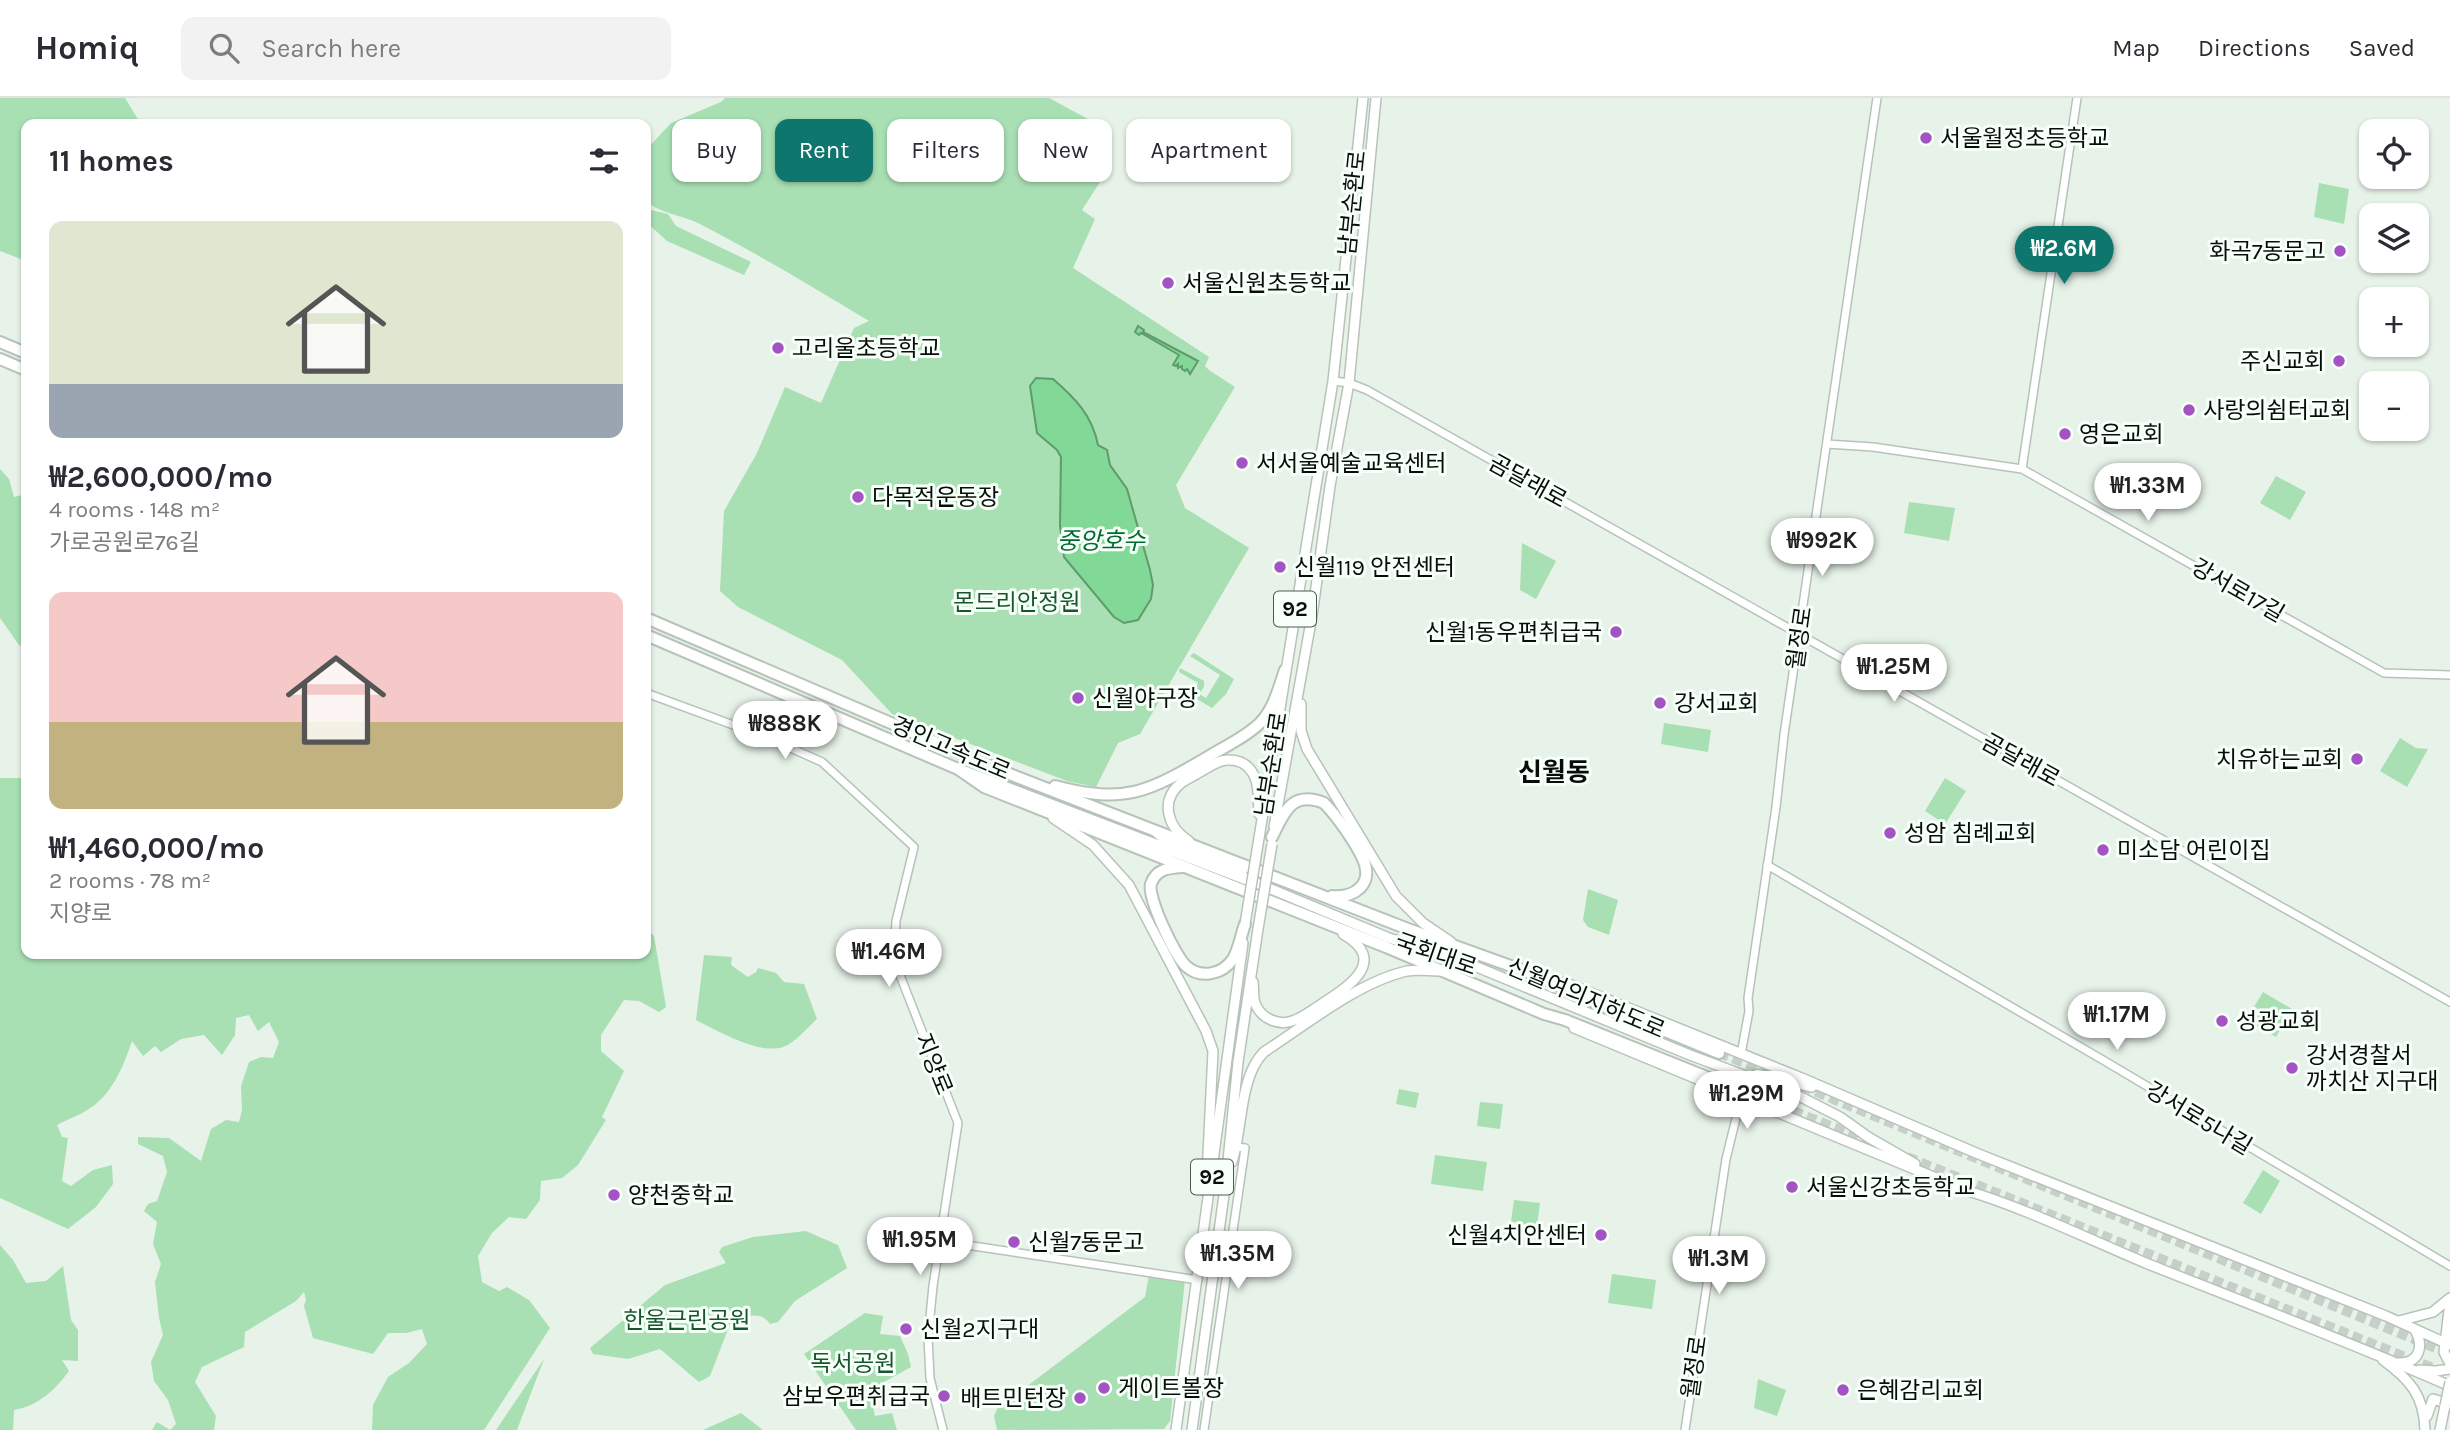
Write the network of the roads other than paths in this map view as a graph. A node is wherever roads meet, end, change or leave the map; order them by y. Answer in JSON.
{"nodes":[{"id":1,"x":1363,"y":98,"type":"edge"},
{"id":2,"x":1376,"y":98,"type":"edge"},
{"id":3,"x":1877,"y":98,"type":"edge"},
{"id":4,"x":2077,"y":98,"type":"edge"},
{"id":5,"x":0,"y":342,"type":"edge"},
{"id":6,"x":21,"y":351,"type":"edge"},
{"id":7,"x":0,"y":359,"type":"edge"},
{"id":8,"x":21,"y":368,"type":"edge"},
{"id":9,"x":1333,"y":381,"type":"junction"},
{"id":10,"x":1349,"y":383,"type":"junction"},
{"id":11,"x":1325,"y":430,"type":"junction"},
{"id":12,"x":1827,"y":444,"type":"junction"},
{"id":13,"x":1334,"y":464,"type":"junction"},
{"id":14,"x":2022,"y":469,"type":"junction"},
{"id":15,"x":1312,"y":616,"type":"junction"},
{"id":16,"x":651,"y":620,"type":"edge"},
{"id":17,"x":1800,"y":635,"type":"junction"},
{"id":18,"x":651,"y":637,"type":"edge"},
{"id":19,"x":1286,"y":670,"type":"junction"},
{"id":20,"x":2450,"y":675,"type":"edge"},
{"id":21,"x":651,"y":695,"type":"edge"},
{"id":22,"x":958,"y":769,"type":"junction"},
{"id":23,"x":1012,"y":775,"type":"junction"},
{"id":24,"x":1036,"y":808,"type":"junction"},
{"id":25,"x":1153,"y":830,"type":"junction"},
{"id":26,"x":1259,"y":835,"type":"junction"},
{"id":27,"x":1272,"y":840,"type":"junction"},
{"id":28,"x":1193,"y":844,"type":"junction"},
{"id":29,"x":1767,"y":865,"type":"junction"},
{"id":30,"x":1186,"y":867,"type":"junction"},
{"id":31,"x":1256,"y":883,"type":"joint"},
{"id":32,"x":1322,"y":895,"type":"junction"},
{"id":33,"x":1245,"y":923,"type":"junction"},
{"id":34,"x":1327,"y":924,"type":"junction"},
{"id":35,"x":1452,"y":943,"type":"junction"},
{"id":36,"x":1251,"y":966,"type":"junction"},
{"id":37,"x":1443,"y":972,"type":"junction"},
{"id":38,"x":1544,"y":978,"type":"junction"},
{"id":39,"x":2450,"y":1002,"type":"edge"},
{"id":40,"x":1544,"y":1014,"type":"junction"},
{"id":41,"x":1719,"y":1053,"type":"tunnel mouth"},
{"id":42,"x":1741,"y":1054,"type":"junction"},
{"id":43,"x":1709,"y":1078,"type":"tunnel mouth"},
{"id":44,"x":1830,"y":1092,"type":"junction"},
{"id":45,"x":1741,"y":1098,"type":"junction"},
{"id":46,"x":1241,"y":1148,"type":"junction"},
{"id":47,"x":1226,"y":1180,"type":"junction"},
{"id":48,"x":1996,"y":1199,"type":"junction"},
{"id":49,"x":940,"y":1241,"type":"junction"},
{"id":50,"x":1203,"y":1244,"type":"junction"},
{"id":51,"x":2450,"y":1266,"type":"edge"},
{"id":52,"x":1198,"y":1280,"type":"junction"},
{"id":53,"x":2450,"y":1300,"type":"edge"},
{"id":54,"x":2399,"y":1321,"type":"junction"},
{"id":55,"x":2449,"y":1323,"type":"edge"},
{"id":56,"x":2414,"y":1328,"type":"junction"},
{"id":57,"x":2447,"y":1344,"type":"edge"},
{"id":58,"x":2373,"y":1353,"type":"junction"},
{"id":59,"x":2397,"y":1363,"type":"junction"},
{"id":60,"x":2450,"y":1366,"type":"edge"},
{"id":61,"x":2414,"y":1370,"type":"junction"},
{"id":62,"x":2450,"y":1384,"type":"edge"},
{"id":63,"x":2448,"y":1405,"type":"edge"},
{"id":64,"x":2425,"y":1429,"type":"edge"},
{"id":65,"x":943,"y":1430,"type":"edge"},
{"id":66,"x":1176,"y":1430,"type":"edge"},
{"id":67,"x":1192,"y":1430,"type":"edge"},
{"id":68,"x":1204,"y":1430,"type":"edge"},
{"id":69,"x":1685,"y":1430,"type":"edge"},
{"id":70,"x":2440,"y":1430,"type":"edge"}],
"edges":[{"from":1,"to":9,"type":"main road","name":"남부순환로","number":"92"},
{"from":2,"to":10,"type":"main road","name":"남부순환로","number":"92"},
{"from":3,"to":12,"type":"street","name":"월정로"},
{"from":4,"to":14,"type":"street"},
{"from":5,"to":6,"type":"highway"},
{"from":7,"to":8,"type":"highway"},
{"from":9,"to":10,"type":"street","name":"곰달래로"},
{"from":9,"to":11,"type":"main road","name":"남부순환로","number":"92"},
{"from":10,"to":13,"type":"main road","name":"남부순환로","number":"92"},
{"from":10,"to":17,"type":"street","name":"곰달래로"},
{"from":11,"to":13,"type":"main road"},
{"from":11,"to":19,"type":"main road","name":"남부순환로","number":"92"},
{"from":12,"to":14,"type":"street","name":"강서로17길"},
{"from":12,"to":17,"type":"street","name":"월정로"},
{"from":13,"to":15,"type":"main road","name":"남부순환로","number":"92"},
{"from":14,"to":20,"type":"street","name":"강서로17길"},
{"from":15,"to":27,"type":"main road","name":"남부순환로","number":"92"},
{"from":15,"to":35,"type":"main road"},
{"from":16,"to":23,"type":"highway","name":"경인고속도로"},
{"from":17,"to":29,"type":"street","name":"월정로"},
{"from":17,"to":39,"type":"street","name":"곰달래로"},
{"from":18,"to":22,"type":"highway","name":"경인고속도로"},
{"from":19,"to":23,"type":"highway"},
{"from":19,"to":26,"type":"main road","name":"남부순환로","number":"92"},
{"from":21,"to":49,"type":"street","name":"지양로"},
{"from":22,"to":24,"type":"highway","name":"신월여의지하도로"},
{"from":22,"to":31,"type":"highway","name":"경인고속도로"},
{"from":23,"to":25,"type":"highway","name":"경인고속도로"},
{"from":24,"to":30,"type":"highway","name":"신월여의지하도로"},
{"from":24,"to":50,"type":"main road"},
{"from":25,"to":28,"type":"highway","name":"경인고속도로"},
{"from":25,"to":44,"type":"main road","name":"국회대로"},
{"from":26,"to":28,"type":"main road"},
{"from":26,"to":33,"type":"main road","name":"남부순환로","number":"92","bridge":true},
{"from":27,"to":32,"type":"highway"},
{"from":27,"to":36,"type":"main road","name":"남부순환로","number":"92","bridge":true},
{"from":28,"to":32,"type":"highway","name":"경인고속도로"},
{"from":29,"to":42,"type":"street","name":"월정로"},
{"from":29,"to":51,"type":"street","name":"강서로5나길"},
{"from":30,"to":33,"type":"highway"},
{"from":30,"to":34,"type":"highway","name":"신월여의지하도로"},
{"from":31,"to":48,"type":"main road","name":"국회대로"},
{"from":32,"to":35,"type":"highway","name":"신월여의지하도로"},
{"from":33,"to":50,"type":"main road","name":"남부순환로","number":"92"},
{"from":34,"to":36,"type":"main road"},
{"from":34,"to":37,"type":"highway","name":"신월여의지하도로"},
{"from":35,"to":38,"type":"highway","name":"신월여의지하도로"},
{"from":36,"to":47,"type":"main road","name":"남부순환로","number":"92"},
{"from":37,"to":40,"type":"highway","name":"신월여의지하도로"},
{"from":37,"to":46,"type":"main road"},
{"from":38,"to":41,"type":"highway","name":"신월여의지하도로"},
{"from":38,"to":42,"type":"main road"},
{"from":40,"to":43,"type":"highway","name":"신월여의지하도로"},
{"from":40,"to":45,"type":"main road"},
{"from":42,"to":44,"type":"main road"},
{"from":44,"to":54,"type":"main road"},
{"from":45,"to":48,"type":"main road"},
{"from":45,"to":69,"type":"street","name":"월정로"},
{"from":46,"to":47,"type":"main road"},
{"from":46,"to":68,"type":"street"},
{"from":47,"to":67,"type":"main road","name":"남부순환로","number":"92"},
{"from":48,"to":58,"type":"main road"},
{"from":49,"to":52,"type":"street"},
{"from":49,"to":65,"type":"street","name":"지양로"},
{"from":50,"to":52,"type":"main road","name":"남부순환로","number":"92"},
{"from":52,"to":66,"type":"main road","name":"남부순환로","number":"92"},
{"from":53,"to":54,"type":"main road"},
{"from":53,"to":55,"type":"main road"},
{"from":54,"to":56,"type":"main road"},
{"from":55,"to":57,"type":"main road"},
{"from":56,"to":57,"type":"main road"},
{"from":56,"to":59,"type":"main road"},
{"from":57,"to":60,"type":"main road"},
{"from":58,"to":59,"type":"main road"},
{"from":58,"to":64,"type":"main road"},
{"from":59,"to":61,"type":"main road"},
{"from":60,"to":61,"type":"main road"},
{"from":61,"to":62,"type":"main road"},
{"from":62,"to":63,"type":"main road","bridge":true},
{"from":63,"to":64,"type":"main road"},
{"from":63,"to":70,"type":"main road"}]}
